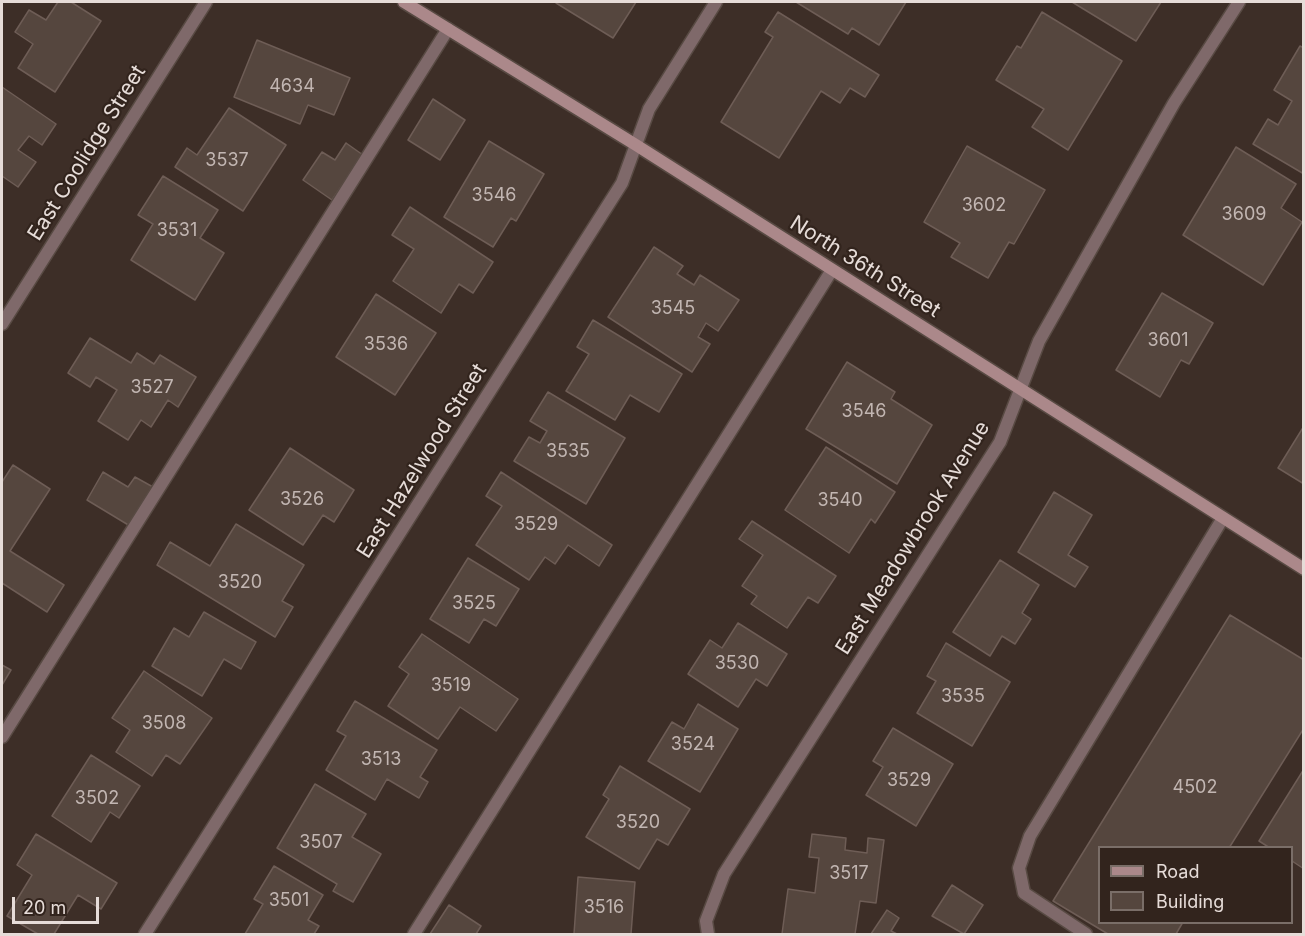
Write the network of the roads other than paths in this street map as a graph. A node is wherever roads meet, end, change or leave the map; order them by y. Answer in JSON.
{"nodes":[{"id":1,"x":206,"y":2,"type":"edge"},
{"id":2,"x":404,"y":2,"type":"edge"},
{"id":3,"x":716,"y":2,"type":"edge"},
{"id":4,"x":1239,"y":2,"type":"edge"},
{"id":5,"x":448,"y":29,"type":"junction"},
{"id":6,"x":636,"y":145,"type":"junction"},
{"id":7,"x":832,"y":270,"type":"junction"},
{"id":8,"x":2,"y":324,"type":"edge"},
{"id":9,"x":1020,"y":389,"type":"junction"},
{"id":10,"x":1223,"y":518,"type":"junction"},
{"id":11,"x":1304,"y":569,"type":"edge"},
{"id":12,"x":2,"y":737,"type":"edge"},
{"id":13,"x":145,"y":934,"type":"edge"},
{"id":14,"x":414,"y":934,"type":"edge"},
{"id":15,"x":708,"y":934,"type":"edge"},
{"id":16,"x":1086,"y":934,"type":"edge"}],
"edges":[{"from":1,"to":8,"type":"street","name":"East Coolidge Street"},
{"from":2,"to":5,"type":"main road","name":"North 36th Street"},
{"from":3,"to":6,"type":"street","name":"East Hazelwood Street"},
{"from":4,"to":9,"type":"street","name":"East Meadowbrook Avenue"},
{"from":5,"to":6,"type":"main road","name":"North 36th Street"},
{"from":5,"to":12,"type":"street"},
{"from":6,"to":7,"type":"main road","name":"North 36th Street"},
{"from":6,"to":13,"type":"street","name":"East Hazelwood Street"},
{"from":7,"to":9,"type":"main road","name":"North 36th Street"},
{"from":7,"to":14,"type":"street"},
{"from":9,"to":10,"type":"main road","name":"North 36th Street"},
{"from":9,"to":15,"type":"street","name":"East Meadowbrook Avenue"},
{"from":10,"to":11,"type":"main road","name":"North 36th Street"},
{"from":10,"to":16,"type":"street"}]}
